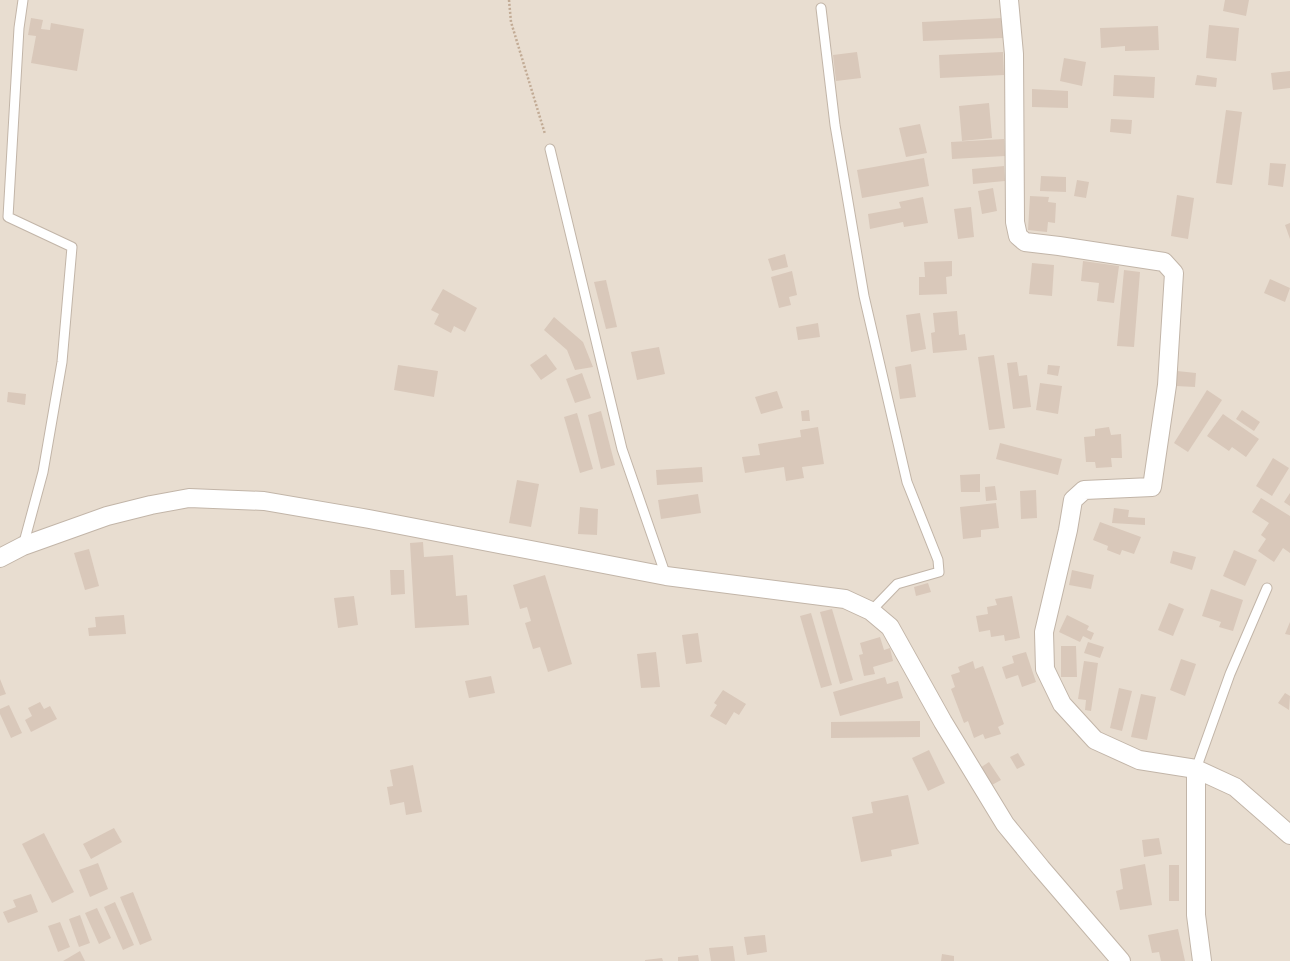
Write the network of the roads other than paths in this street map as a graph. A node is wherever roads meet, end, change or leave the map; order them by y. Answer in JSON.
{"nodes":[{"id":1,"x":23,"y":0,"type":"edge"},
{"id":2,"x":1009,"y":0,"type":"edge"},
{"id":3,"x":821,"y":8,"type":"dead end"},
{"id":4,"x":550,"y":149,"type":"road end"},
{"id":5,"x":23,"y":546,"type":"junction"},
{"id":6,"x":0,"y":558,"type":"edge"},
{"id":7,"x":666,"y":576,"type":"junction"},
{"id":8,"x":1267,"y":588,"type":"dead end"},
{"id":9,"x":871,"y":611,"type":"junction"},
{"id":10,"x":1196,"y":769,"type":"junction"},
{"id":11,"x":1290,"y":835,"type":"edge"},
{"id":12,"x":1121,"y":961,"type":"edge"},
{"id":13,"x":1202,"y":961,"type":"edge"}],
"edges":[{"from":1,"to":5,"type":"lane"},
{"from":2,"to":10,"type":"street"},
{"from":3,"to":9,"type":"lane"},
{"from":4,"to":7,"type":"lane"},
{"from":5,"to":6,"type":"street"},
{"from":5,"to":7,"type":"street"},
{"from":7,"to":9,"type":"street"},
{"from":8,"to":10,"type":"lane"},
{"from":9,"to":12,"type":"street"},
{"from":10,"to":11,"type":"street"},
{"from":10,"to":13,"type":"street"}]}
